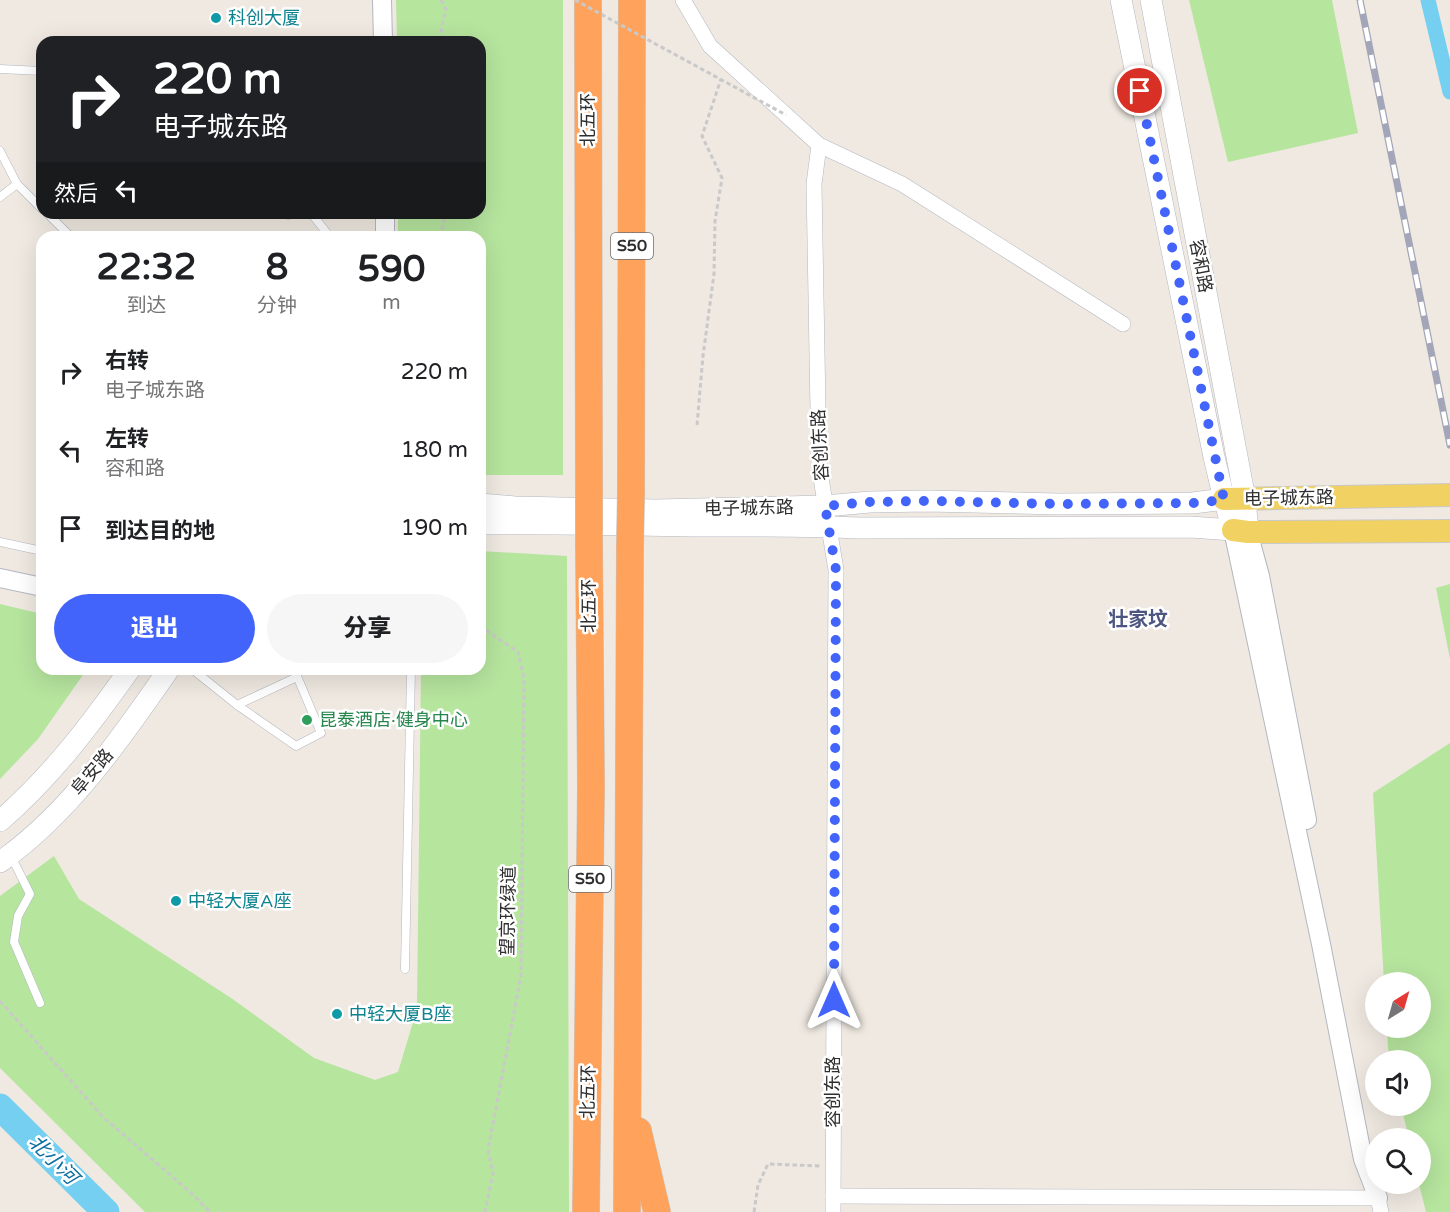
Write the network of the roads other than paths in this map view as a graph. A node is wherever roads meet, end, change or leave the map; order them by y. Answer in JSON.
{"nodes":[{"id":1,"x":382,"y":0,"type":"edge"},
{"id":2,"x":588,"y":0,"type":"edge"},
{"id":3,"x":632,"y":0,"type":"edge"},
{"id":4,"x":683,"y":0,"type":"edge"},
{"id":5,"x":1121,"y":0,"type":"edge"},
{"id":6,"x":1151,"y":0,"type":"edge"},
{"id":7,"x":383,"y":36,"type":"edge"},
{"id":8,"x":0,"y":69,"type":"edge"},
{"id":9,"x":36,"y":71,"type":"edge"},
{"id":10,"x":819,"y":145,"type":"junction"},
{"id":11,"x":0,"y":151,"type":"edge"},
{"id":12,"x":16,"y":184,"type":"junction"},
{"id":13,"x":0,"y":197,"type":"edge"},
{"id":14,"x":36,"y":202,"type":"edge"},
{"id":15,"x":53,"y":219,"type":"edge"},
{"id":16,"x":316,"y":219,"type":"edge"},
{"id":17,"x":65,"y":231,"type":"edge"},
{"id":18,"x":325,"y":231,"type":"edge"},
{"id":19,"x":1123,"y":324,"type":"dead end"},
{"id":20,"x":1450,"y":495,"type":"edge"},
{"id":21,"x":1234,"y":499,"type":"junction"},
{"id":22,"x":486,"y":505,"type":"edge"},
{"id":23,"x":826,"y":516,"type":"junction"},
{"id":24,"x":486,"y":524,"type":"edge"},
{"id":25,"x":1241,"y":531,"type":"junction"},
{"id":26,"x":1450,"y":531,"type":"edge"},
{"id":27,"x":0,"y":542,"type":"edge"},
{"id":28,"x":36,"y":551,"type":"edge"},
{"id":29,"x":0,"y":578,"type":"edge"},
{"id":30,"x":36,"y":586,"type":"edge"},
{"id":31,"x":126,"y":675,"type":"edge"},
{"id":32,"x":165,"y":675,"type":"edge"},
{"id":33,"x":200,"y":675,"type":"edge"},
{"id":34,"x":292,"y":675,"type":"edge"},
{"id":35,"x":297,"y":675,"type":"edge"},
{"id":36,"x":411,"y":675,"type":"edge"},
{"id":37,"x":237,"y":705,"type":"junction"},
{"id":38,"x":0,"y":820,"type":"edge"},
{"id":39,"x":5,"y":858,"type":"edge"},
{"id":40,"x":405,"y":969,"type":"dead end"},
{"id":41,"x":40,"y":1003,"type":"dead end"},
{"id":42,"x":628,"y":1084,"type":"junction"},
{"id":43,"x":1368,"y":1128,"type":"edge"},
{"id":44,"x":833,"y":1196,"type":"junction"},
{"id":45,"x":1378,"y":1198,"type":"edge"},
{"id":46,"x":586,"y":1212,"type":"edge"},
{"id":47,"x":627,"y":1212,"type":"edge"},
{"id":48,"x":657,"y":1212,"type":"edge"},
{"id":49,"x":833,"y":1212,"type":"edge"}],
"edges":[{"from":1,"to":7,"type":"street"},
{"from":2,"to":46,"type":"highway","name":"北五环","number":"S50","bridge":true},
{"from":3,"to":42,"type":"highway","number":"S50","bridge":true},
{"from":4,"to":10,"type":"street"},
{"from":5,"to":21,"type":"main road","name":"容和路"},
{"from":6,"to":21,"type":"main road","name":"容和路"},
{"from":8,"to":9,"type":"lane"},
{"from":10,"to":19,"type":"street"},
{"from":10,"to":23,"type":"street","name":"容创东路"},
{"from":11,"to":12,"type":"lane"},
{"from":12,"to":13,"type":"lane"},
{"from":12,"to":14,"type":"lane"},
{"from":15,"to":17,"type":"lane"},
{"from":16,"to":18,"type":"lane"},
{"from":20,"to":21,"type":"main road","name":"电子城东路"},
{"from":21,"to":23,"type":"main road","name":"电子城东路"},
{"from":21,"to":25,"type":"main road","name":"容和路"},
{"from":22,"to":23,"type":"main road","name":"电子城东路"},
{"from":23,"to":24,"type":"main road","name":"电子城东路"},
{"from":23,"to":25,"type":"main road","name":"电子城东路"},
{"from":23,"to":44,"type":"street","name":"容创东路"},
{"from":25,"to":26,"type":"main road","name":"电子城东路"},
{"from":25,"to":43,"type":"street"},
{"from":25,"to":45,"type":"street"},
{"from":27,"to":28,"type":"lane"},
{"from":29,"to":30,"type":"street"},
{"from":31,"to":38,"type":"main road","name":"阜安路"},
{"from":32,"to":39,"type":"main road","name":"阜安路"},
{"from":33,"to":37,"type":"lane"},
{"from":34,"to":37,"type":"lane"},
{"from":35,"to":37,"type":"lane"},
{"from":36,"to":40,"type":"lane"},
{"from":39,"to":41,"type":"lane"},
{"from":42,"to":47,"type":"highway","number":"S50"},
{"from":42,"to":48,"type":"highway"},
{"from":44,"to":45,"type":"street"},
{"from":44,"to":49,"type":"street","name":"容创东路"}]}
